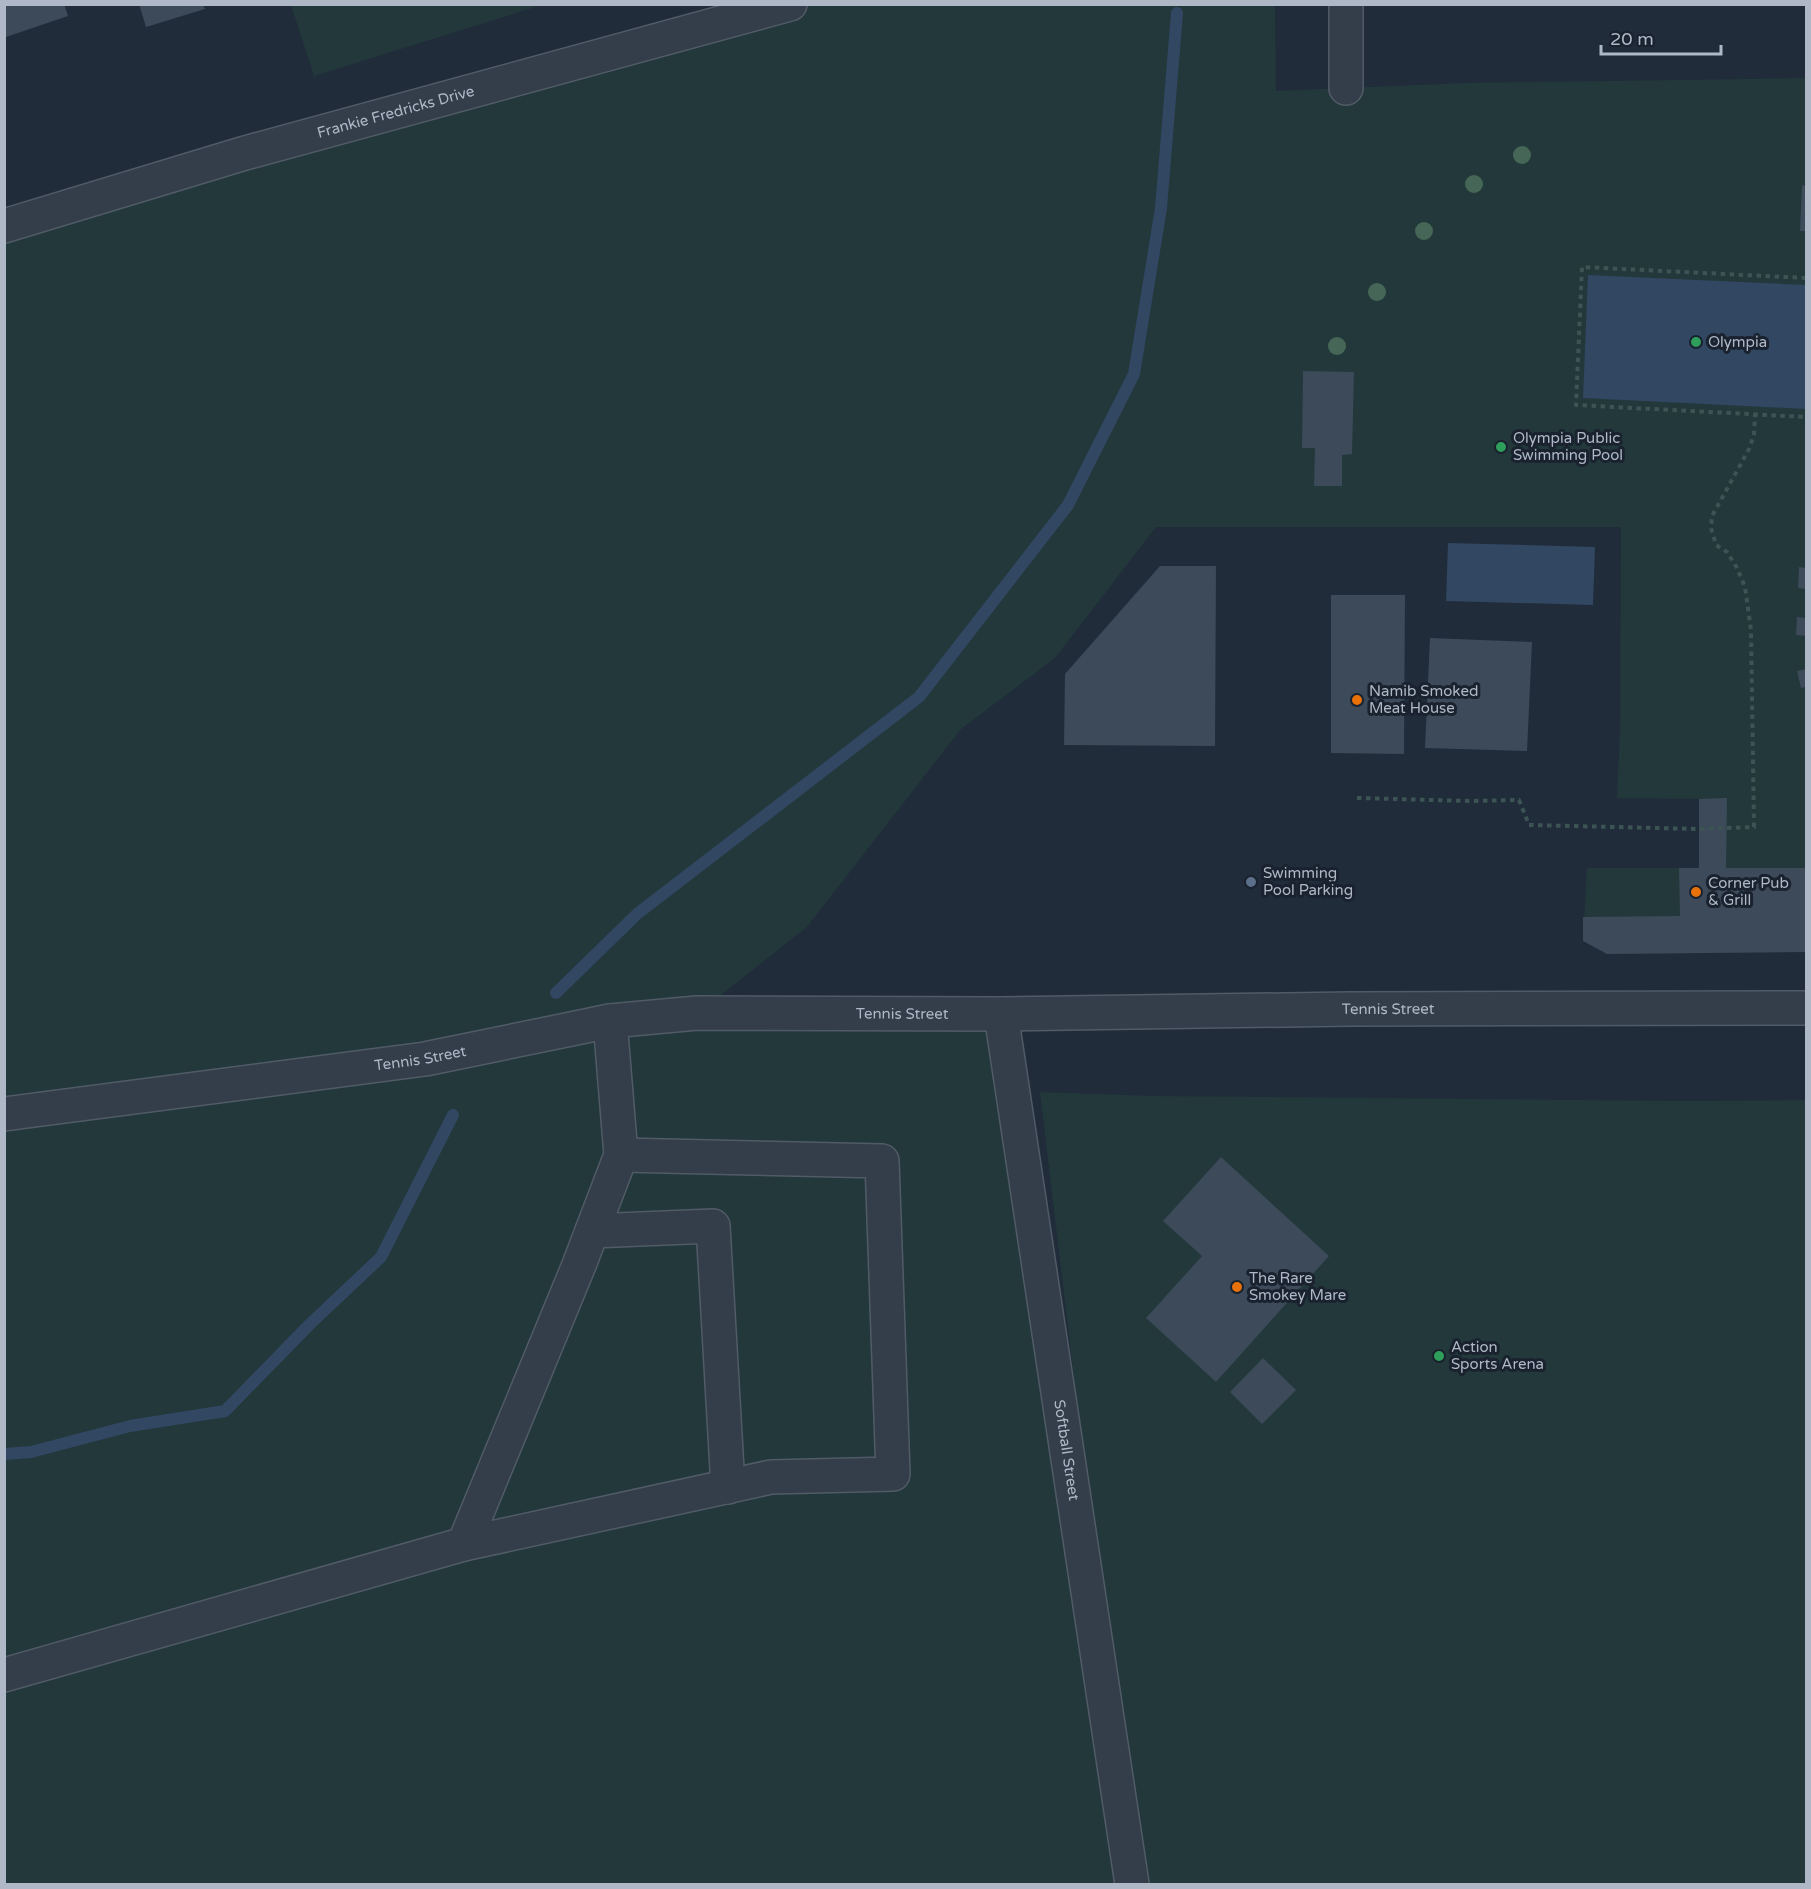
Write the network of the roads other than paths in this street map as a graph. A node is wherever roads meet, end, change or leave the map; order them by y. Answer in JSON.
{"nodes":[{"id":1,"x":790,"y":4,"type":"edge"},
{"id":2,"x":1346,"y":4,"type":"edge"},
{"id":3,"x":1346,"y":88,"type":"dead end"},
{"id":4,"x":4,"y":226,"type":"edge"},
{"id":5,"x":1806,"y":1008,"type":"edge"},
{"id":6,"x":1001,"y":1014,"type":"junction"},
{"id":7,"x":610,"y":1021,"type":"junction"},
{"id":8,"x":4,"y":1114,"type":"edge"},
{"id":9,"x":621,"y":1155,"type":"junction"},
{"id":10,"x":592,"y":1231,"type":"junction"},
{"id":11,"x":728,"y":1487,"type":"junction"},
{"id":12,"x":464,"y":1544,"type":"junction"},
{"id":13,"x":4,"y":1675,"type":"edge"},
{"id":14,"x":1132,"y":1884,"type":"edge"}],
"edges":[{"from":1,"to":4,"type":"street","name":"Frankie Fredricks Drive"},
{"from":2,"to":3,"type":"street"},
{"from":5,"to":6,"type":"street","name":"Tennis Street"},
{"from":6,"to":7,"type":"street","name":"Tennis Street"},
{"from":6,"to":14,"type":"street","name":"Softball Street"},
{"from":7,"to":8,"type":"street","name":"Tennis Street"},
{"from":7,"to":9,"type":"street"},
{"from":9,"to":10,"type":"street"},
{"from":9,"to":11,"type":"street"},
{"from":10,"to":11,"type":"street"},
{"from":10,"to":12,"type":"street"},
{"from":11,"to":12,"type":"street"},
{"from":12,"to":13,"type":"street"}]}
